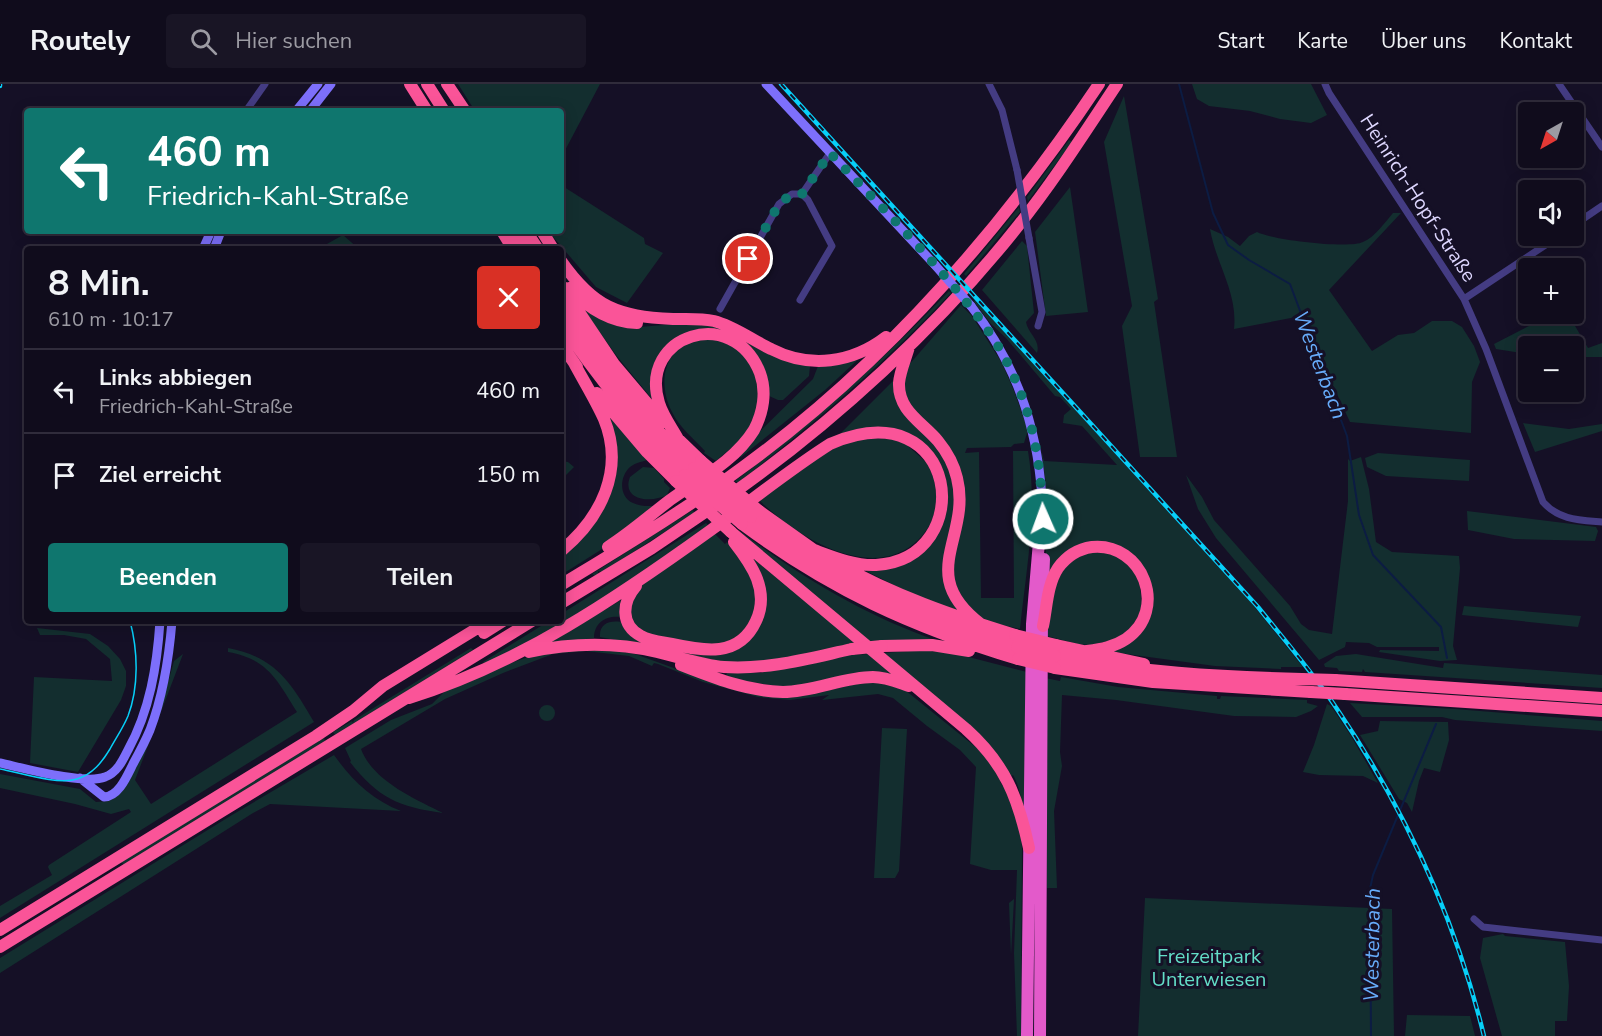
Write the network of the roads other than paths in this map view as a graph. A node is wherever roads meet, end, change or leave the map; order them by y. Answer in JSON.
{"nodes":[{"id":1,"x":265,"y":84,"type":"edge"},
{"id":2,"x":318,"y":84,"type":"edge"},
{"id":3,"x":331,"y":84,"type":"edge"},
{"id":4,"x":410,"y":84,"type":"edge"},
{"id":5,"x":427,"y":84,"type":"edge"},
{"id":6,"x":447,"y":84,"type":"edge"},
{"id":7,"x":766,"y":84,"type":"edge"},
{"id":8,"x":988,"y":84,"type":"edge"},
{"id":9,"x":1099,"y":84,"type":"edge"},
{"id":10,"x":1117,"y":84,"type":"edge"},
{"id":11,"x":1325,"y":84,"type":"edge"},
{"id":12,"x":1559,"y":84,"type":"edge"},
{"id":13,"x":248,"y":108,"type":"edge"},
{"id":14,"x":298,"y":108,"type":"edge"},
{"id":15,"x":312,"y":108,"type":"edge"},
{"id":16,"x":425,"y":108,"type":"edge"},
{"id":17,"x":442,"y":108,"type":"edge"},
{"id":18,"x":463,"y":108,"type":"edge"},
{"id":19,"x":1602,"y":147,"type":"edge"},
{"id":20,"x":830,"y":153,"type":"junction"},
{"id":21,"x":802,"y":194,"type":"junction"},
{"id":22,"x":1602,"y":206,"type":"edge"},
{"id":23,"x":1584,"y":218,"type":"edge"},
{"id":24,"x":1544,"y":246,"type":"edge"},
{"id":25,"x":564,"y":265,"type":"edge"},
{"id":26,"x":564,"y":283,"type":"edge"},
{"id":27,"x":564,"y":289,"type":"edge"},
{"id":28,"x":1464,"y":299,"type":"junction"},
{"id":29,"x":800,"y":300,"type":"dead end"},
{"id":30,"x":564,"y":307,"type":"edge"},
{"id":31,"x":720,"y":309,"type":"dead end"},
{"id":32,"x":918,"y":312,"type":"junction"},
{"id":33,"x":677,"y":319,"type":"junction"},
{"id":34,"x":1038,"y":326,"type":"dead end"},
{"id":35,"x":564,"y":327,"type":"edge"},
{"id":36,"x":910,"y":343,"type":"junction"},
{"id":37,"x":564,"y":348,"type":"edge"},
{"id":38,"x":573,"y":361,"type":"junction"},
{"id":39,"x":678,"y":439,"type":"junction"},
{"id":40,"x":797,"y":444,"type":"junction"},
{"id":41,"x":689,"y":471,"type":"junction"},
{"id":42,"x":756,"y":496,"type":"junction"},
{"id":43,"x":751,"y":517,"type":"junction"},
{"id":44,"x":1043,"y":519,"type":"junction"},
{"id":45,"x":1602,"y":522,"type":"edge"},
{"id":46,"x":729,"y":533,"type":"junction"},
{"id":47,"x":564,"y":548,"type":"edge"},
{"id":48,"x":814,"y":550,"type":"junction"},
{"id":49,"x":564,"y":575,"type":"edge"},
{"id":50,"x":643,"y":578,"type":"junction"},
{"id":51,"x":564,"y":583,"type":"edge"},
{"id":52,"x":564,"y":601,"type":"edge"},
{"id":53,"x":160,"y":624,"type":"edge"},
{"id":54,"x":172,"y":624,"type":"edge"},
{"id":55,"x":471,"y":624,"type":"edge"},
{"id":56,"x":484,"y":624,"type":"edge"},
{"id":57,"x":498,"y":624,"type":"edge"},
{"id":58,"x":527,"y":624,"type":"edge"},
{"id":59,"x":982,"y":625,"type":"junction"},
{"id":60,"x":1043,"y":626,"type":"junction"},
{"id":61,"x":1016,"y":647,"type":"junction"},
{"id":62,"x":641,"y":650,"type":"junction"},
{"id":63,"x":1087,"y":651,"type":"junction"},
{"id":64,"x":513,"y":656,"type":"junction"},
{"id":65,"x":1055,"y":656,"type":"junction"},
{"id":66,"x":1183,"y":674,"type":"junction"},
{"id":67,"x":383,"y":686,"type":"junction"},
{"id":68,"x":916,"y":688,"type":"junction"},
{"id":69,"x":409,"y":698,"type":"junction"},
{"id":70,"x":1602,"y":698,"type":"edge"},
{"id":71,"x":352,"y":711,"type":"junction"},
{"id":72,"x":1602,"y":711,"type":"edge"},
{"id":73,"x":0,"y":764,"type":"edge"},
{"id":74,"x":80,"y":778,"type":"junction"},
{"id":75,"x":1029,"y":848,"type":"junction"},
{"id":76,"x":1474,"y":919,"type":"dead end"},
{"id":77,"x":0,"y":930,"type":"edge"},
{"id":78,"x":1602,"y":940,"type":"edge"},
{"id":79,"x":0,"y":947,"type":"edge"},
{"id":80,"x":1027,"y":1036,"type":"edge"},
{"id":81,"x":1040,"y":1036,"type":"edge"}],
"edges":[{"from":1,"to":13,"type":"street"},
{"from":2,"to":14,"type":"main road"},
{"from":3,"to":15,"type":"main road"},
{"from":4,"to":16,"type":"highway"},
{"from":5,"to":17,"type":"highway"},
{"from":6,"to":18,"type":"highway"},
{"from":7,"to":20,"type":"main road"},
{"from":8,"to":34,"type":"street","bridge":true},
{"from":9,"to":32,"type":"highway"},
{"from":10,"to":36,"type":"highway"},
{"from":11,"to":28,"type":"street","name":"Heinrich-Hopf-Straße"},
{"from":12,"to":19,"type":"street"},
{"from":20,"to":21,"type":"street"},
{"from":20,"to":44,"type":"main road","bridge":true},
{"from":21,"to":29,"type":"street"},
{"from":21,"to":31,"type":"street"},
{"from":22,"to":23,"type":"street"},
{"from":24,"to":28,"type":"street"},
{"from":25,"to":33,"type":"highway"},
{"from":26,"to":33,"type":"highway"},
{"from":27,"to":39,"type":"highway"},
{"from":28,"to":45,"type":"street","name":"Heinrich-Hopf-Straße"},
{"from":30,"to":41,"type":"highway"},
{"from":32,"to":33,"type":"highway"},
{"from":32,"to":51,"type":"highway"},
{"from":35,"to":41,"type":"highway"},
{"from":36,"to":40,"type":"highway"},
{"from":36,"to":59,"type":"highway"},
{"from":37,"to":38,"type":"highway"},
{"from":38,"to":41,"type":"highway"},
{"from":38,"to":47,"type":"highway"},
{"from":39,"to":41,"type":"highway"},
{"from":39,"to":49,"type":"highway"},
{"from":40,"to":42,"type":"highway"},
{"from":40,"to":52,"type":"highway"},
{"from":41,"to":43,"type":"highway","bridge":true},
{"from":41,"to":43,"type":"highway","bridge":true},
{"from":41,"to":46,"type":"highway","bridge":true},
{"from":42,"to":48,"type":"highway"},
{"from":42,"to":50,"type":"highway"},
{"from":43,"to":48,"type":"highway"},
{"from":43,"to":61,"type":"highway"},
{"from":44,"to":60,"type":"highway"},
{"from":44,"to":75,"type":"highway"},
{"from":46,"to":50,"type":"highway"},
{"from":46,"to":68,"type":"highway"},
{"from":48,"to":59,"type":"highway"},
{"from":50,"to":64,"type":"highway"},
{"from":53,"to":74,"type":"main road"},
{"from":54,"to":74,"type":"main road"},
{"from":55,"to":67,"type":"highway"},
{"from":56,"to":67,"type":"highway"},
{"from":57,"to":71,"type":"highway"},
{"from":58,"to":69,"type":"highway"},
{"from":59,"to":61,"type":"highway"},
{"from":60,"to":63,"type":"highway"},
{"from":60,"to":81,"type":"highway"},
{"from":61,"to":62,"type":"highway","bridge":true},
{"from":61,"to":65,"type":"highway","bridge":true},
{"from":61,"to":65,"type":"highway","bridge":true},
{"from":62,"to":64,"type":"highway"},
{"from":62,"to":68,"type":"highway"},
{"from":63,"to":65,"type":"highway"},
{"from":63,"to":66,"type":"highway"},
{"from":64,"to":69,"type":"highway"},
{"from":65,"to":66,"type":"highway"},
{"from":65,"to":72,"type":"highway","bridge":true},
{"from":66,"to":70,"type":"highway","bridge":true},
{"from":67,"to":71,"type":"highway"},
{"from":68,"to":75,"type":"highway"},
{"from":69,"to":79,"type":"highway"},
{"from":71,"to":77,"type":"highway"},
{"from":73,"to":74,"type":"main road"},
{"from":75,"to":80,"type":"highway"},
{"from":76,"to":78,"type":"street"}]}
